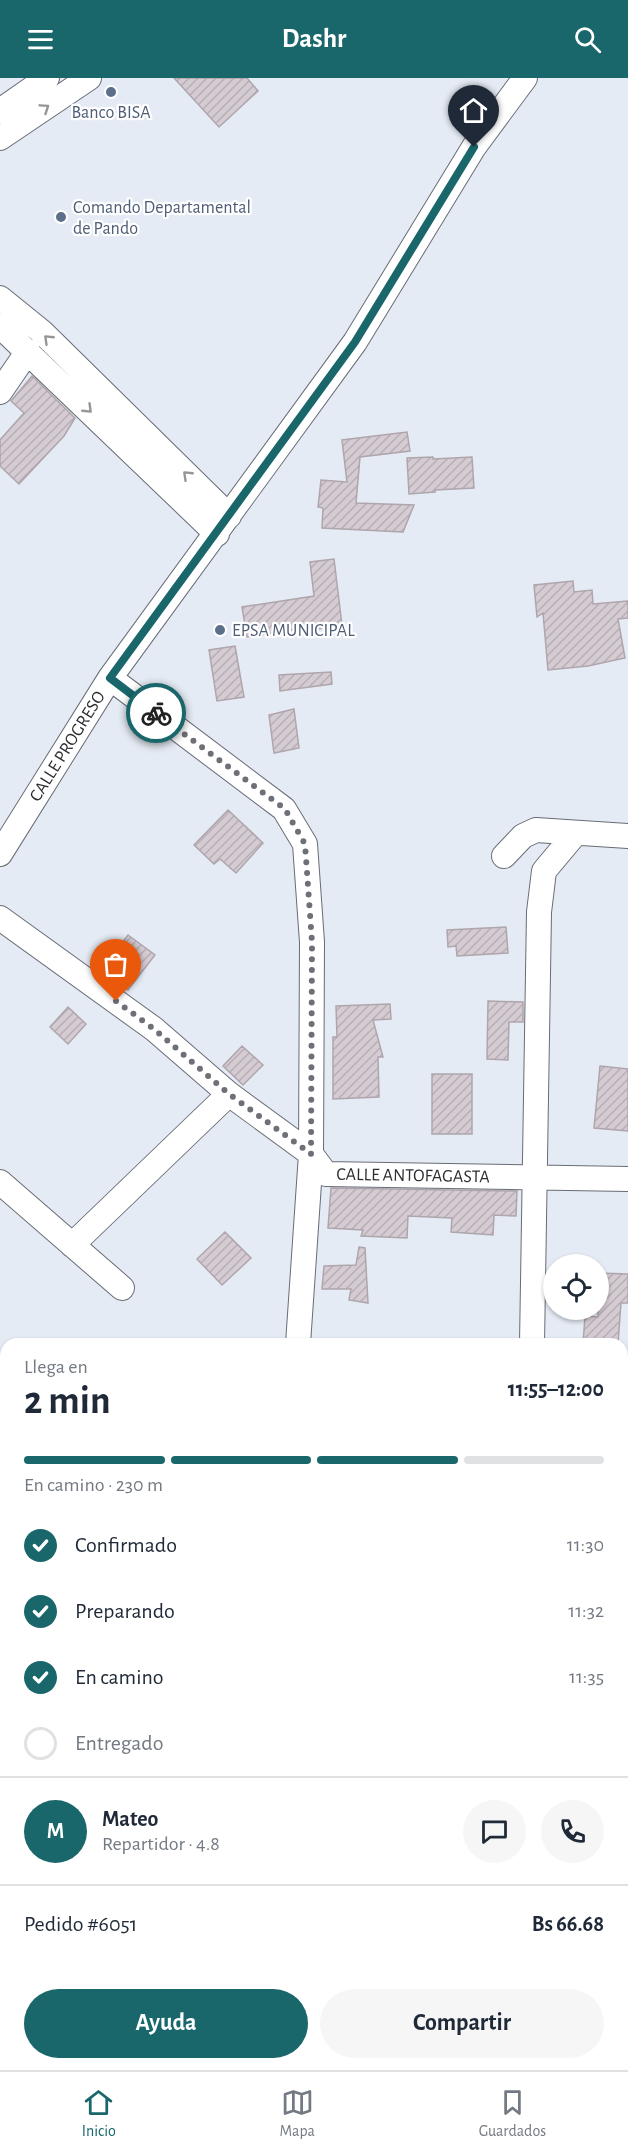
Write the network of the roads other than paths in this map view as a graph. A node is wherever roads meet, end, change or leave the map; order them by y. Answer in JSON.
{"nodes":[{"id":1,"x":47,"y":78,"type":"edge"},
{"id":2,"x":89,"y":78,"type":"edge"},
{"id":3,"x":525,"y":78,"type":"edge"},
{"id":4,"x":0,"y":111,"type":"edge"},
{"id":5,"x":0,"y":138,"type":"edge"},
{"id":6,"x":0,"y":298,"type":"edge"},
{"id":7,"x":0,"y":326,"type":"edge"},
{"id":8,"x":28,"y":351,"type":"junction"},
{"id":9,"x":0,"y":392,"type":"edge"},
{"id":10,"x":223,"y":525,"type":"junction"},
{"id":11,"x":110,"y":678,"type":"junction"},
{"id":12,"x":575,"y":834,"type":"junction"},
{"id":13,"x":628,"y":836,"type":"edge"},
{"id":14,"x":0,"y":854,"type":"edge"},
{"id":15,"x":504,"y":856,"type":"dead end"},
{"id":16,"x":0,"y":918,"type":"edge"},
{"id":17,"x":229,"y":1094,"type":"junction"},
{"id":18,"x":311,"y":1154,"type":"junction"},
{"id":19,"x":536,"y":1176,"type":"junction"},
{"id":20,"x":628,"y":1179,"type":"edge"},
{"id":21,"x":0,"y":1182,"type":"edge"},
{"id":22,"x":72,"y":1245,"type":"junction"},
{"id":23,"x":122,"y":1288,"type":"dead end"},
{"id":24,"x":298,"y":1338,"type":"edge"},
{"id":25,"x":532,"y":1338,"type":"edge"}],
"edges":[{"from":1,"to":4,"type":"street"},
{"from":5,"to":2,"type":"street","one_way":true},
{"from":3,"to":10,"type":"street","name":"CALLE PROGRESO"},
{"from":10,"to":6,"type":"street","one_way":true},
{"from":7,"to":8,"type":"street"},
{"from":8,"to":9,"type":"street"},
{"from":8,"to":10,"type":"street","one_way":true},
{"from":10,"to":11,"type":"street","name":"CALLE PROGRESO"},
{"from":11,"to":14,"type":"street","name":"CALLE PROGRESO"},
{"from":11,"to":18,"type":"street"},
{"from":12,"to":13,"type":"street"},
{"from":12,"to":15,"type":"street"},
{"from":12,"to":19,"type":"street"},
{"from":16,"to":17,"type":"street","name":"CALLE ANTOFAGASTA"},
{"from":17,"to":18,"type":"street","name":"CALLE ANTOFAGASTA"},
{"from":17,"to":22,"type":"street"},
{"from":18,"to":19,"type":"street","name":"CALLE ANTOFAGASTA"},
{"from":18,"to":24,"type":"street"},
{"from":19,"to":20,"type":"street","name":"CALLE ANTOFAGASTA"},
{"from":19,"to":25,"type":"street"},
{"from":21,"to":22,"type":"street"},
{"from":22,"to":23,"type":"street"}]}
